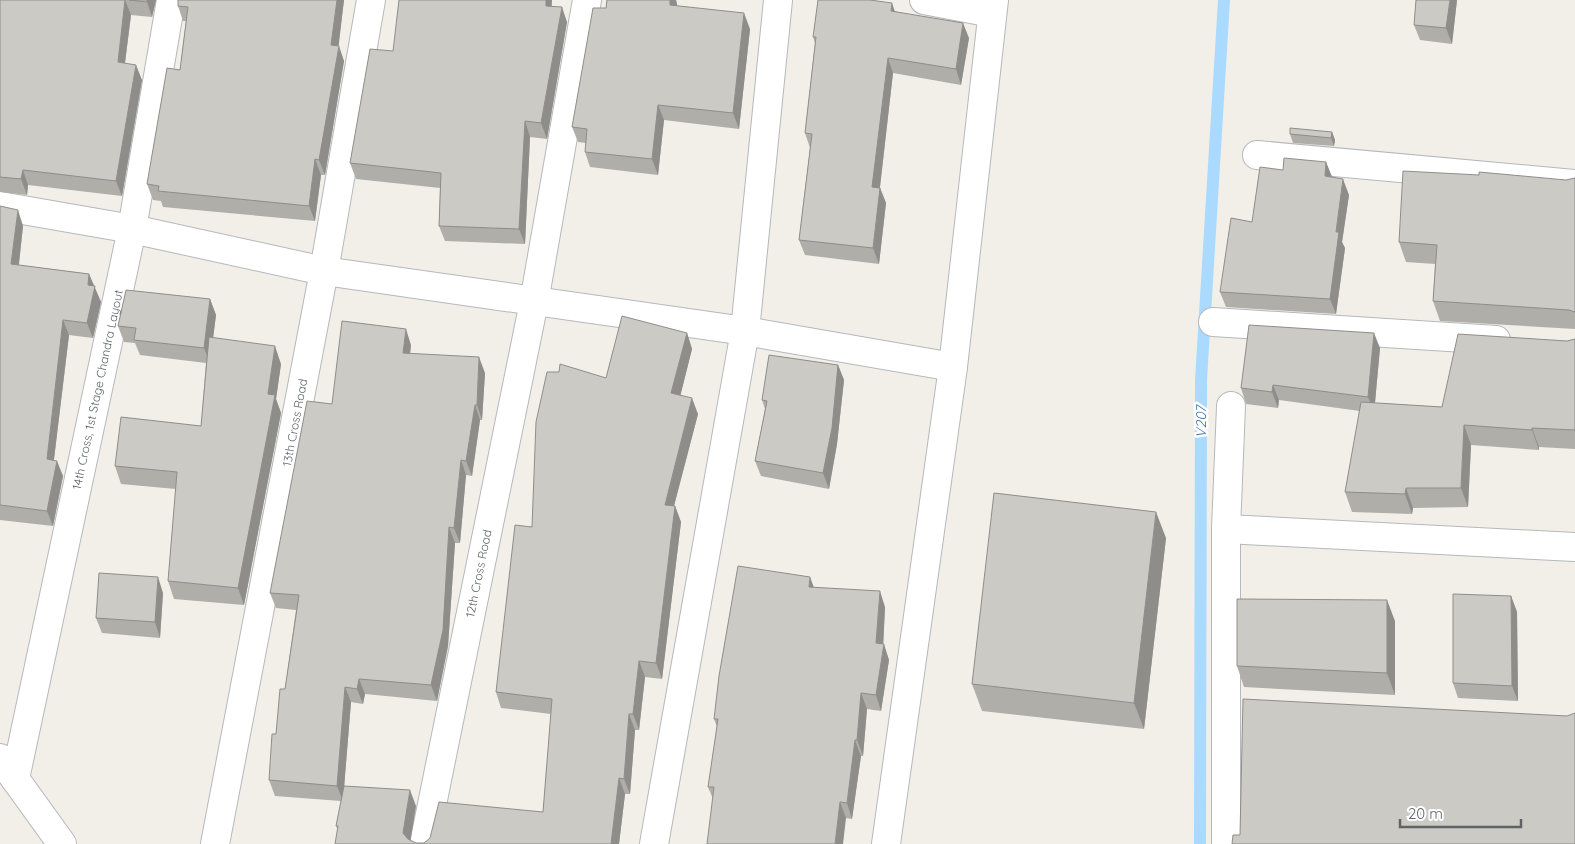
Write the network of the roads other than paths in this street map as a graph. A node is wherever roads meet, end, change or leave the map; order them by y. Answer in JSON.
{"nodes":[{"id":1,"x":171,"y":0,"type":"edge"},
{"id":2,"x":371,"y":0,"type":"edge"},
{"id":3,"x":587,"y":0,"type":"edge"},
{"id":4,"x":778,"y":0,"type":"edge"},
{"id":5,"x":924,"y":0,"type":"edge"},
{"id":6,"x":993,"y":7,"type":"edge"},
{"id":7,"x":1257,"y":155,"type":"dead end"},
{"id":8,"x":1575,"y":184,"type":"edge"},
{"id":9,"x":0,"y":206,"type":"edge"},
{"id":10,"x":132,"y":229,"type":"junction"},
{"id":11,"x":324,"y":271,"type":"junction"},
{"id":12,"x":534,"y":302,"type":"junction"},
{"id":13,"x":1213,"y":322,"type":"dead end"},
{"id":14,"x":745,"y":331,"type":"junction"},
{"id":15,"x":1516,"y":341,"type":"edge"},
{"id":16,"x":953,"y":367,"type":"junction"},
{"id":17,"x":1231,"y":406,"type":"dead end"},
{"id":18,"x":1226,"y":528,"type":"junction"},
{"id":19,"x":1575,"y":547,"type":"edge"},
{"id":20,"x":8,"y":768,"type":"edge"},
{"id":21,"x":62,"y":844,"type":"edge"},
{"id":22,"x":215,"y":844,"type":"edge"},
{"id":23,"x":424,"y":844,"type":"edge"},
{"id":24,"x":654,"y":844,"type":"edge"},
{"id":25,"x":886,"y":844,"type":"edge"},
{"id":26,"x":1226,"y":844,"type":"edge"}],
"edges":[{"from":1,"to":10,"type":"street","name":"14th Cross, 1st Stage Chandra Layout"},
{"from":2,"to":11,"type":"street","name":"13th Cross Road"},
{"from":3,"to":12,"type":"street","name":"12th Cross Road"},
{"from":4,"to":14,"type":"street"},
{"from":5,"to":6,"type":"street"},
{"from":6,"to":16,"type":"street"},
{"from":7,"to":8,"type":"street"},
{"from":9,"to":10,"type":"street"},
{"from":10,"to":11,"type":"street"},
{"from":10,"to":20,"type":"street","name":"14th Cross, 1st Stage Chandra Layout"},
{"from":11,"to":12,"type":"street"},
{"from":11,"to":22,"type":"street","name":"13th Cross Road"},
{"from":12,"to":14,"type":"street"},
{"from":12,"to":23,"type":"street","name":"12th Cross Road"},
{"from":13,"to":15,"type":"street"},
{"from":14,"to":16,"type":"street"},
{"from":14,"to":24,"type":"street"},
{"from":16,"to":25,"type":"street"},
{"from":17,"to":18,"type":"street"},
{"from":18,"to":19,"type":"street"},
{"from":18,"to":26,"type":"street"},
{"from":20,"to":21,"type":"street"}]}
